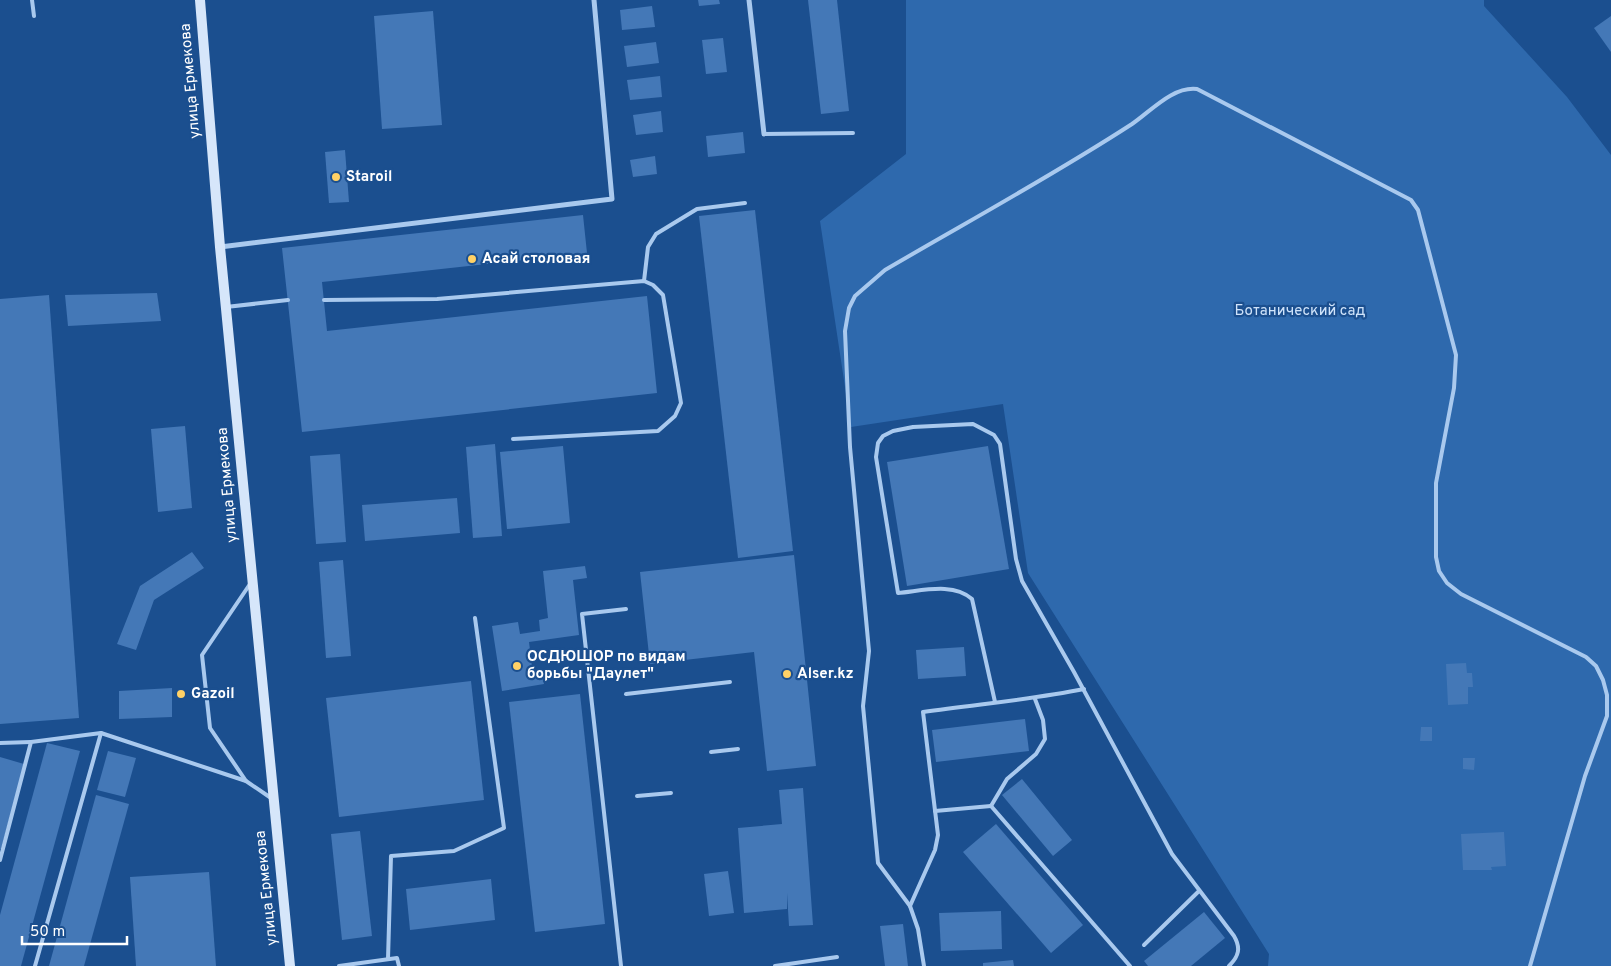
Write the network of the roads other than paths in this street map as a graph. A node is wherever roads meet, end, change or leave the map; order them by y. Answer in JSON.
{"nodes":[{"id":1,"x":32,"y":0,"type":"edge"},
{"id":2,"x":200,"y":0,"type":"edge"},
{"id":3,"x":594,"y":0,"type":"edge"},
{"id":4,"x":749,"y":0,"type":"edge"},
{"id":5,"x":34,"y":16,"type":"dead end"},
{"id":6,"x":853,"y":133,"type":"dead end"},
{"id":7,"x":764,"y":134,"type":"joint"},
{"id":8,"x":745,"y":203,"type":"dead end"},
{"id":9,"x":220,"y":247,"type":"junction"},
{"id":10,"x":644,"y":281,"type":"junction"},
{"id":11,"x":288,"y":300,"type":"dead end"},
{"id":12,"x":324,"y":300,"type":"dead end"},
{"id":13,"x":226,"y":307,"type":"junction"},
{"id":14,"x":513,"y":439,"type":"dead end"},
{"id":15,"x":252,"y":580,"type":"junction"},
{"id":16,"x":626,"y":609,"type":"dead end"},
{"id":17,"x":475,"y":618,"type":"dead end"},
{"id":18,"x":730,"y":682,"type":"dead end"},
{"id":19,"x":1084,"y":689,"type":"junction"},
{"id":20,"x":626,"y":694,"type":"dead end"},
{"id":21,"x":1035,"y":699,"type":"junction"},
{"id":22,"x":995,"y":702,"type":"junction"},
{"id":23,"x":101,"y":733,"type":"junction"},
{"id":24,"x":31,"y":742,"type":"junction"},
{"id":25,"x":0,"y":743,"type":"edge"},
{"id":26,"x":738,"y":749,"type":"dead end"},
{"id":27,"x":711,"y":752,"type":"dead end"},
{"id":28,"x":246,"y":781,"type":"junction"},
{"id":29,"x":671,"y":793,"type":"dead end"},
{"id":30,"x":637,"y":796,"type":"dead end"},
{"id":31,"x":274,"y":800,"type":"junction"},
{"id":32,"x":991,"y":806,"type":"junction"},
{"id":33,"x":935,"y":811,"type":"junction"},
{"id":34,"x":0,"y":860,"type":"edge"},
{"id":35,"x":1199,"y":891,"type":"junction"},
{"id":36,"x":910,"y":906,"type":"junction"},
{"id":37,"x":1144,"y":945,"type":"dead end"},
{"id":38,"x":837,"y":957,"type":"dead end"},
{"id":39,"x":388,"y":959,"type":"junction"},
{"id":40,"x":35,"y":966,"type":"edge"},
{"id":41,"x":290,"y":966,"type":"edge"},
{"id":42,"x":339,"y":966,"type":"edge"},
{"id":43,"x":399,"y":966,"type":"edge"},
{"id":44,"x":621,"y":966,"type":"edge"},
{"id":45,"x":774,"y":966,"type":"edge"},
{"id":46,"x":924,"y":966,"type":"edge"},
{"id":47,"x":1130,"y":966,"type":"edge"},
{"id":48,"x":1229,"y":966,"type":"edge"},
{"id":49,"x":1530,"y":966,"type":"edge"}],
"edges":[{"from":1,"to":5,"type":"lane"},
{"from":2,"to":9,"type":"main road","name":"улица Ермекова"},
{"from":3,"to":9,"type":"street"},
{"from":4,"to":7,"type":"street"},
{"from":6,"to":7,"type":"lane"},
{"from":8,"to":10,"type":"lane"},
{"from":9,"to":13,"type":"main road","name":"улица Ермекова"},
{"from":10,"to":12,"type":"lane"},
{"from":10,"to":14,"type":"lane"},
{"from":11,"to":13,"type":"lane"},
{"from":13,"to":15,"type":"main road","name":"улица Ермекова"},
{"from":15,"to":28,"type":"lane"},
{"from":15,"to":31,"type":"main road","name":"улица Ермекова"},
{"from":16,"to":44,"type":"lane"},
{"from":17,"to":39,"type":"lane"},
{"from":18,"to":20,"type":"lane"},
{"from":19,"to":21,"type":"lane"},
{"from":19,"to":22,"type":"lane"},
{"from":19,"to":35,"type":"lane"},
{"from":21,"to":22,"type":"lane"},
{"from":21,"to":32,"type":"lane"},
{"from":22,"to":33,"type":"lane"},
{"from":23,"to":24,"type":"lane"},
{"from":23,"to":28,"type":"lane"},
{"from":23,"to":40,"type":"lane"},
{"from":24,"to":25,"type":"lane"},
{"from":24,"to":34,"type":"lane"},
{"from":26,"to":27,"type":"lane"},
{"from":28,"to":31,"type":"lane"},
{"from":29,"to":30,"type":"lane"},
{"from":31,"to":41,"type":"main road","name":"улица Ермекова"},
{"from":32,"to":33,"type":"lane"},
{"from":32,"to":47,"type":"lane"},
{"from":33,"to":36,"type":"lane"},
{"from":35,"to":37,"type":"lane"},
{"from":35,"to":48,"type":"lane"},
{"from":36,"to":46,"type":"lane"},
{"from":36,"to":49,"type":"lane"},
{"from":38,"to":45,"type":"lane"},
{"from":39,"to":42,"type":"lane"},
{"from":39,"to":43,"type":"lane"}]}
